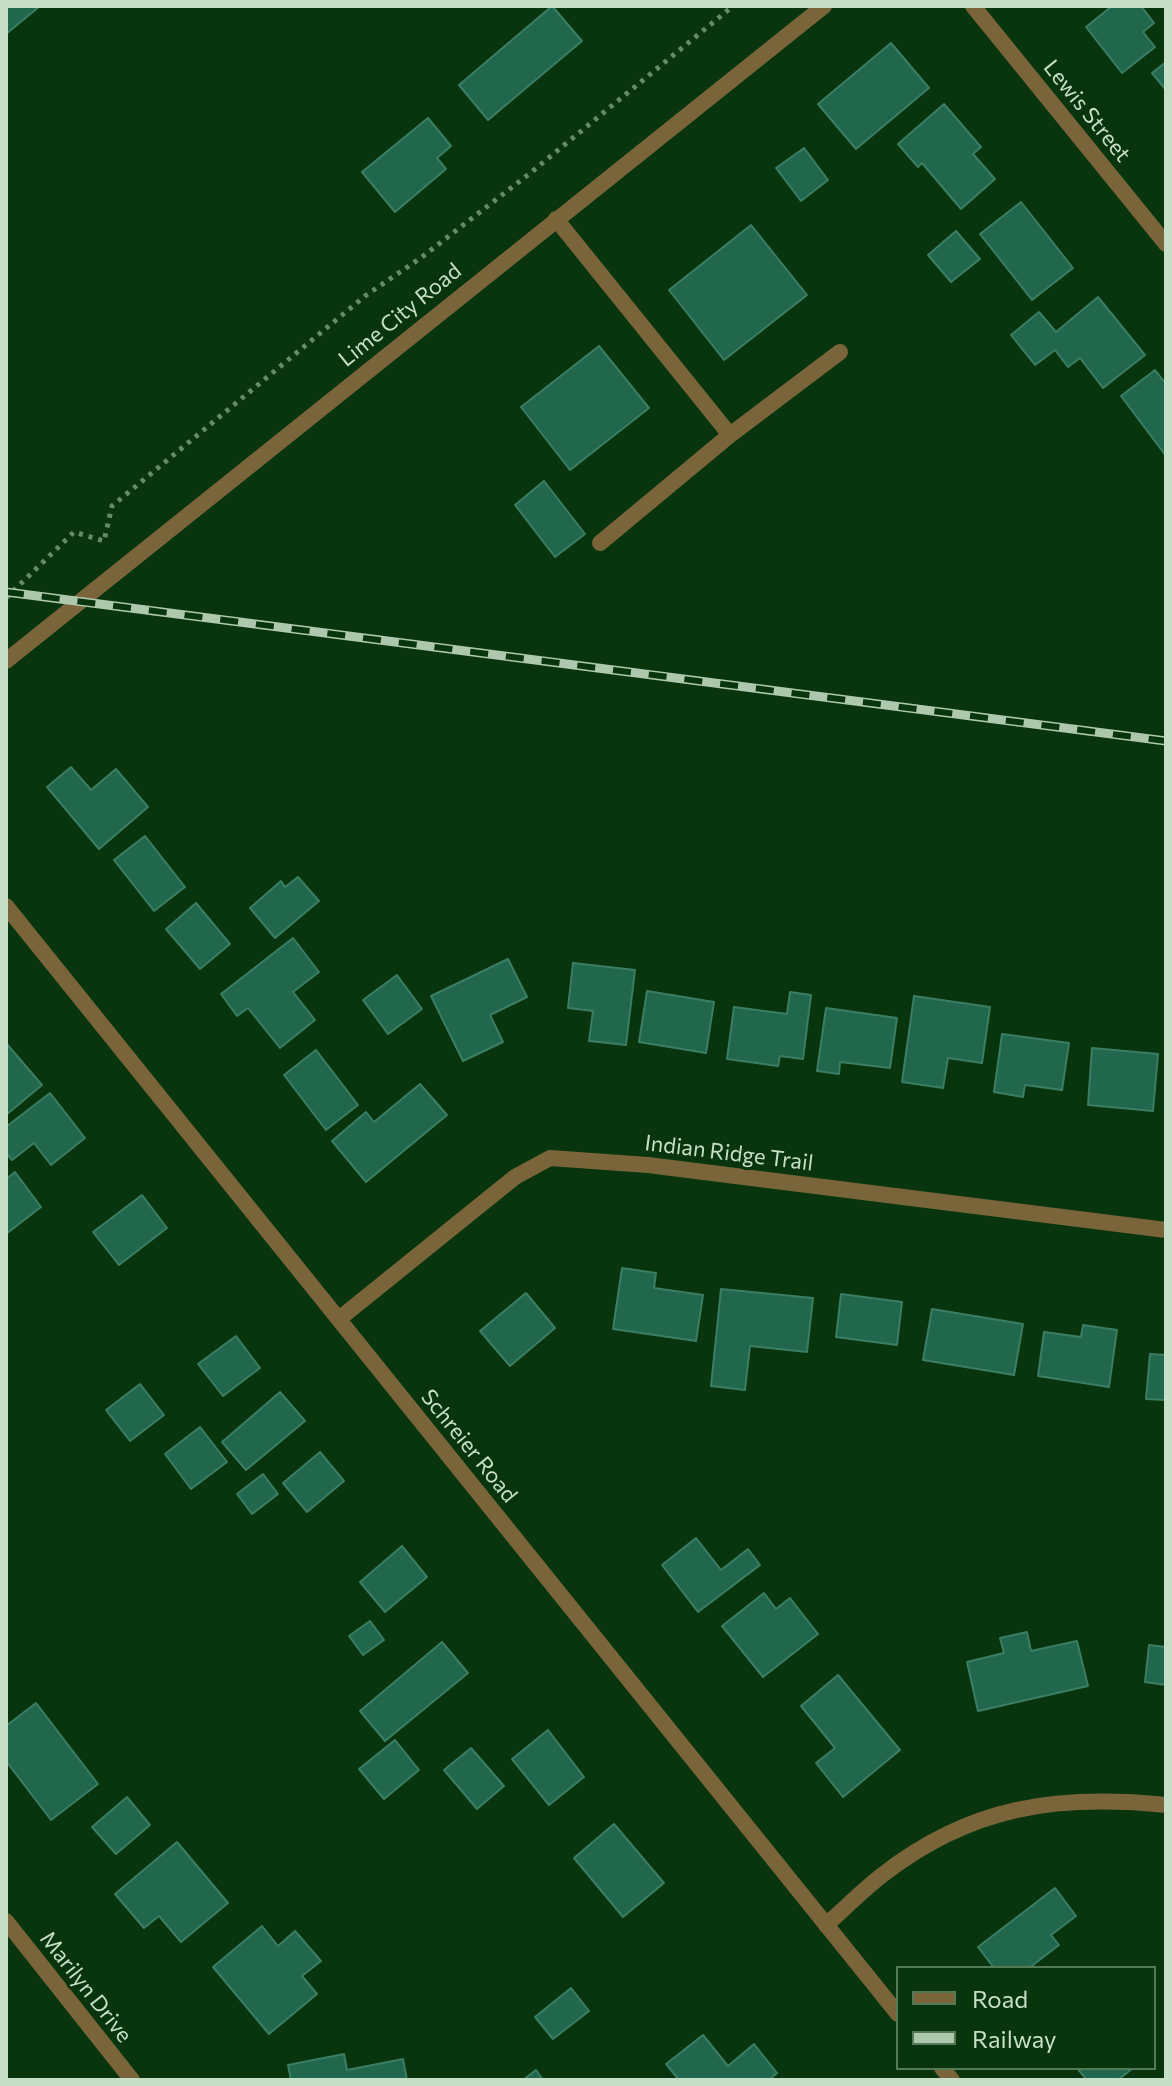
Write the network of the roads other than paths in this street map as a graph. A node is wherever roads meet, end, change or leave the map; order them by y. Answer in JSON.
{"nodes":[{"id":1,"x":824,"y":6,"type":"edge"},
{"id":2,"x":973,"y":6,"type":"edge"},
{"id":3,"x":556,"y":219,"type":"junction"},
{"id":4,"x":1166,"y":244,"type":"edge"},
{"id":5,"x":840,"y":352,"type":"dead end"},
{"id":6,"x":730,"y":435,"type":"junction"},
{"id":7,"x":600,"y":543,"type":"dead end"},
{"id":8,"x":6,"y":661,"type":"edge"},
{"id":9,"x":6,"y":906,"type":"edge"},
{"id":10,"x":1166,"y":1230,"type":"edge"},
{"id":11,"x":339,"y":1319,"type":"junction"},
{"id":12,"x":1166,"y":1805,"type":"edge"},
{"id":13,"x":6,"y":1921,"type":"edge"},
{"id":14,"x":826,"y":1925,"type":"junction"},
{"id":15,"x":896,"y":2012,"type":"edge"},
{"id":16,"x":132,"y":2080,"type":"edge"}],
"edges":[{"from":1,"to":3,"type":"street","name":"Lime City Road"},
{"from":2,"to":4,"type":"street","name":"Lewis Street"},
{"from":3,"to":6,"type":"street"},
{"from":3,"to":8,"type":"street","name":"Lime City Road"},
{"from":5,"to":6,"type":"street"},
{"from":6,"to":7,"type":"street"},
{"from":9,"to":11,"type":"street","name":"Schreier Road"},
{"from":10,"to":11,"type":"street","name":"Indian Ridge Trail"},
{"from":11,"to":14,"type":"street","name":"Schreier Road"},
{"from":12,"to":14,"type":"street"},
{"from":13,"to":16,"type":"street","name":"Marilyn Drive"},
{"from":14,"to":15,"type":"street","name":"Schreier Road"}]}
